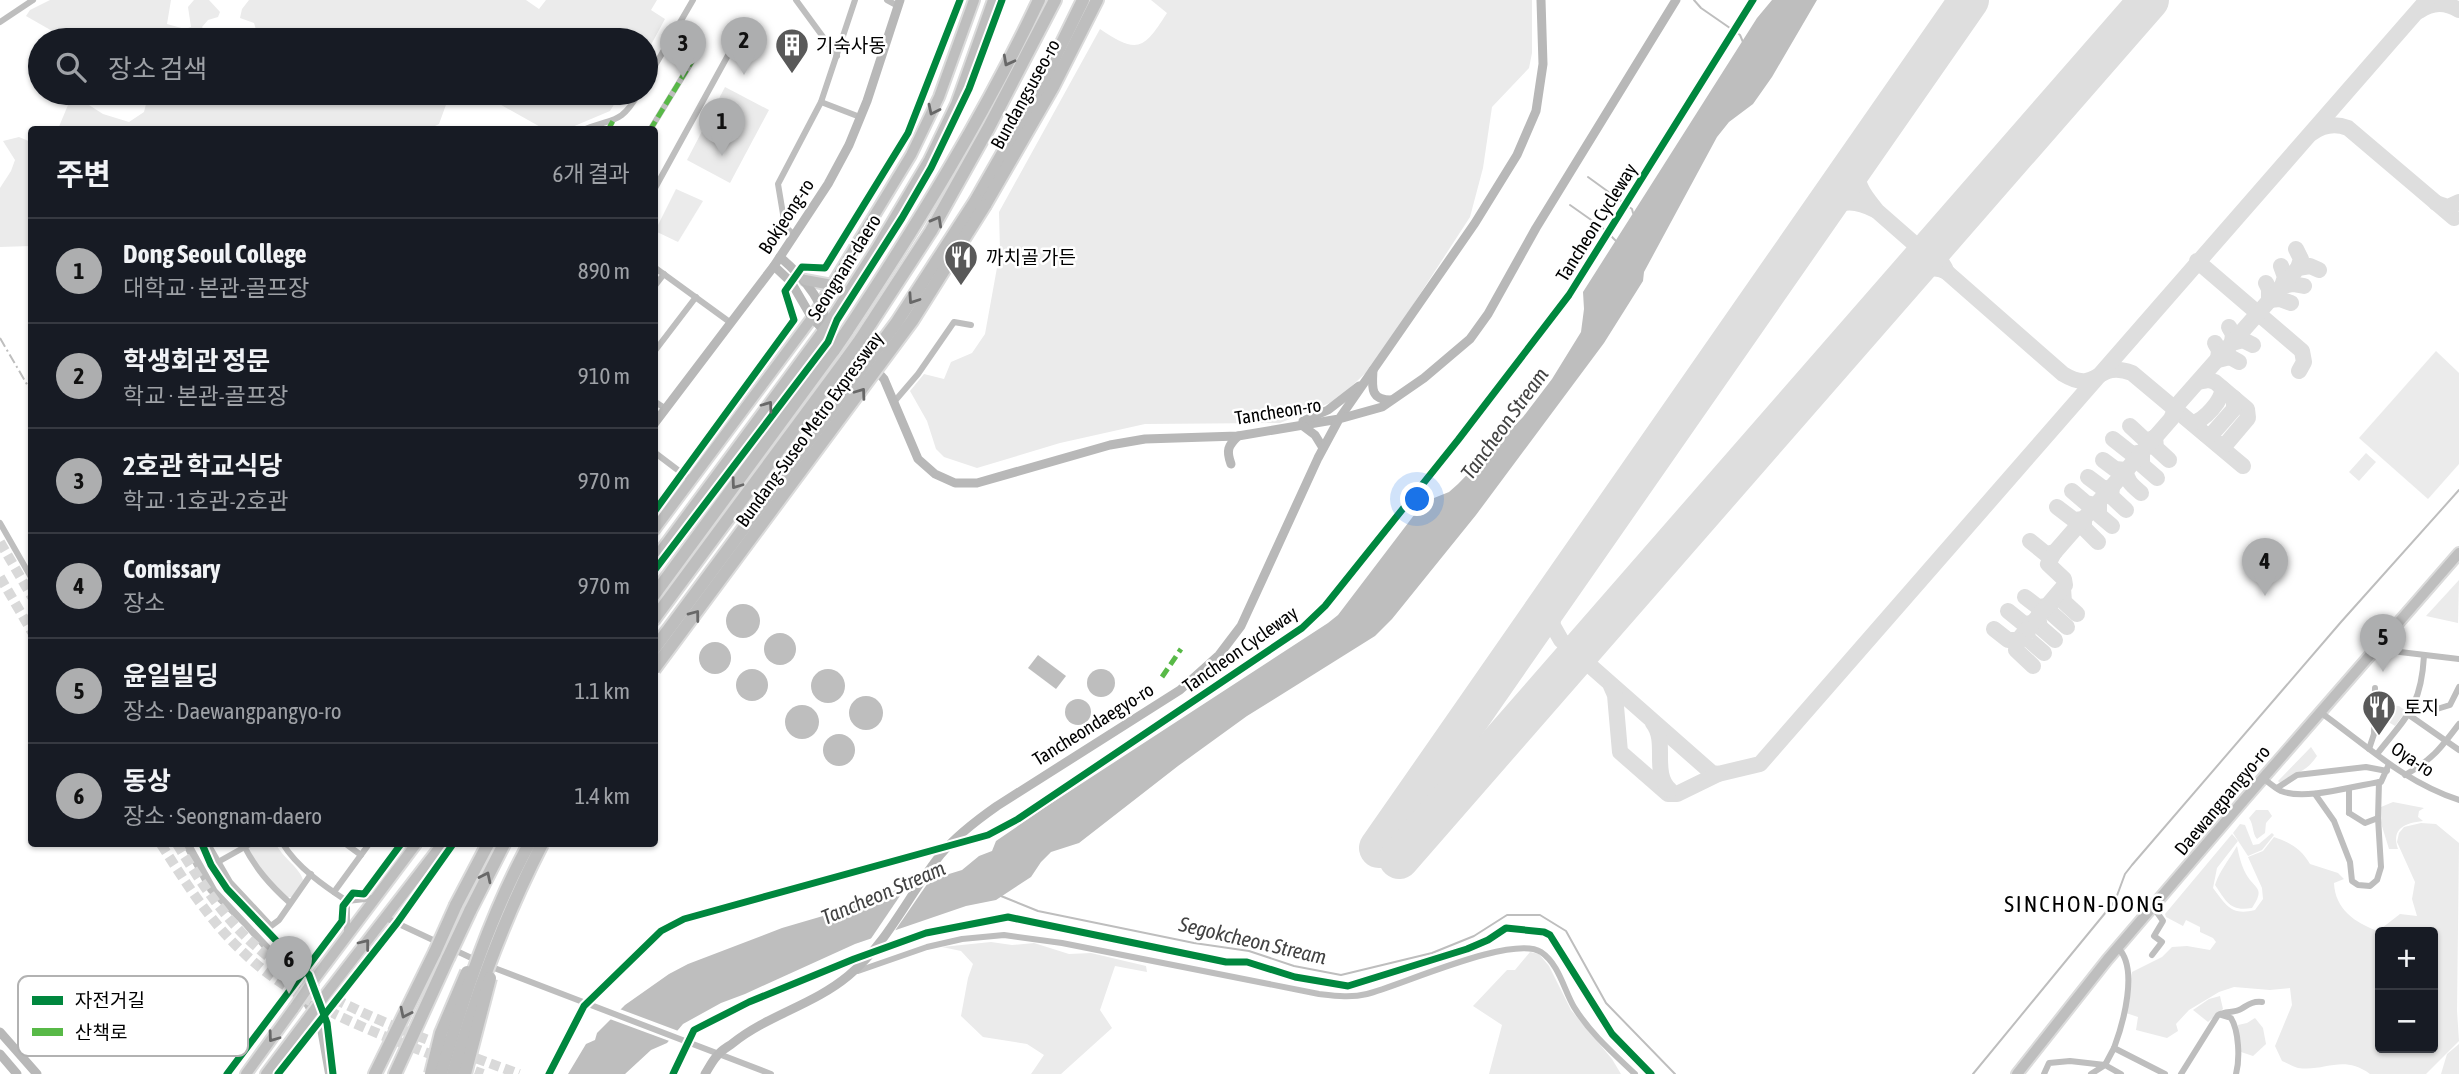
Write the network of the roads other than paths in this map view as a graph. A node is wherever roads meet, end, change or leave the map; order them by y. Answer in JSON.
{"nodes":[{"id":1,"x":33,"y":0,"type":"edge"},
{"id":2,"x":693,"y":0,"type":"edge"},
{"id":3,"x":796,"y":0,"type":"edge"},
{"id":4,"x":855,"y":0,"type":"edge"},
{"id":5,"x":887,"y":0,"type":"edge"},
{"id":6,"x":974,"y":0,"type":"edge"},
{"id":7,"x":992,"y":0,"type":"edge"},
{"id":8,"x":1039,"y":0,"type":"edge"},
{"id":9,"x":1055,"y":0,"type":"edge"},
{"id":10,"x":1083,"y":0,"type":"edge"},
{"id":11,"x":1097,"y":0,"type":"edge"},
{"id":12,"x":1541,"y":0,"type":"edge"},
{"id":13,"x":1676,"y":0,"type":"edge"},
{"id":14,"x":899,"y":3,"type":"edge"},
{"id":15,"x":0,"y":22,"type":"edge"},
{"id":16,"x":732,"y":48,"type":"dead end"},
{"id":17,"x":837,"y":56,"type":"junction"},
{"id":18,"x":694,"y":58,"type":"dead end"},
{"id":19,"x":658,"y":60,"type":"edge"},
{"id":20,"x":821,"y":102,"type":"junction"},
{"id":21,"x":632,"y":105,"type":"edge"},
{"id":22,"x":860,"y":117,"type":"junction"},
{"id":23,"x":614,"y":119,"type":"junction"},
{"id":24,"x":594,"y":126,"type":"edge"},
{"id":25,"x":610,"y":126,"type":"edge"},
{"id":26,"x":652,"y":126,"type":"edge"},
{"id":27,"x":658,"y":183,"type":"edge"},
{"id":28,"x":981,"y":203,"type":"junction"},
{"id":29,"x":795,"y":236,"type":"junction"},
{"id":30,"x":780,"y":257,"type":"junction"},
{"id":31,"x":774,"y":266,"type":"junction"},
{"id":32,"x":658,"y":270,"type":"edge"},
{"id":33,"x":664,"y":274,"type":"junction"},
{"id":34,"x":805,"y":280,"type":"junction"},
{"id":35,"x":658,"y":282,"type":"edge"},
{"id":36,"x":832,"y":285,"type":"junction"},
{"id":37,"x":696,"y":297,"type":"junction"},
{"id":38,"x":819,"y":306,"type":"junction"},
{"id":39,"x":812,"y":318,"type":"junction"},
{"id":40,"x":731,"y":323,"type":"junction"},
{"id":41,"x":971,"y":325,"type":"dead end"},
{"id":42,"x":827,"y":328,"type":"junction"},
{"id":43,"x":658,"y":347,"type":"edge"},
{"id":44,"x":1373,"y":370,"type":"junction"},
{"id":45,"x":1363,"y":383,"type":"junction"},
{"id":46,"x":1393,"y":400,"type":"junction"},
{"id":47,"x":894,"y":402,"type":"junction"},
{"id":48,"x":658,"y":404,"type":"edge"},
{"id":49,"x":666,"y":409,"type":"junction"},
{"id":50,"x":1339,"y":419,"type":"junction"},
{"id":51,"x":658,"y":420,"type":"edge"},
{"id":52,"x":1303,"y":426,"type":"junction"},
{"id":53,"x":1282,"y":429,"type":"junction"},
{"id":54,"x":1238,"y":436,"type":"junction"},
{"id":55,"x":1323,"y":448,"type":"junction"},
{"id":56,"x":658,"y":455,"type":"edge"},
{"id":57,"x":1231,"y":464,"type":"dead end"},
{"id":58,"x":691,"y":480,"type":"junction"},
{"id":59,"x":0,"y":523,"type":"edge"},
{"id":60,"x":658,"y":525,"type":"edge"},
{"id":61,"x":2459,"y":553,"type":"edge"},
{"id":62,"x":658,"y":555,"type":"edge"},
{"id":63,"x":28,"y":572,"type":"edge"},
{"id":64,"x":658,"y":590,"type":"edge"},
{"id":65,"x":658,"y":614,"type":"edge"},
{"id":66,"x":658,"y":644,"type":"edge"},
{"id":67,"x":2400,"y":652,"type":"dead end"},
{"id":68,"x":2424,"y":656,"type":"junction"},
{"id":69,"x":2459,"y":659,"type":"edge"},
{"id":70,"x":658,"y":664,"type":"edge"},
{"id":71,"x":2459,"y":687,"type":"edge"},
{"id":72,"x":2375,"y":688,"type":"dead end"},
{"id":73,"x":2437,"y":709,"type":"dead end"},
{"id":74,"x":2320,"y":712,"type":"junction"},
{"id":75,"x":2409,"y":715,"type":"junction"},
{"id":76,"x":2459,"y":724,"type":"edge"},
{"id":77,"x":2446,"y":742,"type":"junction"},
{"id":78,"x":2370,"y":749,"type":"junction"},
{"id":79,"x":2459,"y":750,"type":"edge"},
{"id":80,"x":2377,"y":754,"type":"junction"},
{"id":81,"x":2388,"y":767,"type":"junction"},
{"id":82,"x":2405,"y":775,"type":"junction"},
{"id":83,"x":2263,"y":778,"type":"junction"},
{"id":84,"x":2379,"y":782,"type":"junction"},
{"id":85,"x":2277,"y":788,"type":"junction"},
{"id":86,"x":2349,"y":790,"type":"junction"},
{"id":87,"x":2315,"y":794,"type":"junction"},
{"id":88,"x":2459,"y":800,"type":"edge"},
{"id":89,"x":2349,"y":813,"type":"junction"},
{"id":90,"x":2378,"y":818,"type":"junction"},
{"id":91,"x":2336,"y":825,"type":"junction"},
{"id":92,"x":210,"y":847,"type":"edge"},
{"id":93,"x":243,"y":847,"type":"edge"},
{"id":94,"x":247,"y":847,"type":"edge"},
{"id":95,"x":285,"y":847,"type":"edge"},
{"id":96,"x":350,"y":847,"type":"edge"},
{"id":97,"x":367,"y":847,"type":"edge"},
{"id":98,"x":414,"y":847,"type":"edge"},
{"id":99,"x":440,"y":847,"type":"edge"},
{"id":100,"x":486,"y":847,"type":"edge"},
{"id":101,"x":502,"y":847,"type":"edge"},
{"id":102,"x":528,"y":847,"type":"edge"},
{"id":103,"x":540,"y":847,"type":"edge"},
{"id":104,"x":361,"y":855,"type":"junction"},
{"id":105,"x":218,"y":862,"type":"junction"},
{"id":106,"x":311,"y":874,"type":"junction"},
{"id":107,"x":334,"y":892,"type":"junction"},
{"id":108,"x":376,"y":898,"type":"junction"},
{"id":109,"x":347,"y":901,"type":"junction"},
{"id":110,"x":290,"y":903,"type":"junction"},
{"id":111,"x":2154,"y":908,"type":"junction"},
{"id":112,"x":386,"y":918,"type":"junction"},
{"id":113,"x":497,"y":924,"type":"junction"},
{"id":114,"x":346,"y":937,"type":"junction"},
{"id":115,"x":2118,"y":948,"type":"junction"},
{"id":116,"x":2152,"y":955,"type":"dead end"},
{"id":117,"x":858,"y":971,"type":"dead end"},
{"id":118,"x":2262,"y":1002,"type":"dead end"},
{"id":119,"x":2218,"y":1015,"type":"junction"},
{"id":120,"x":0,"y":1032,"type":"edge"},
{"id":121,"x":2110,"y":1033,"type":"dead end"},
{"id":122,"x":2118,"y":1037,"type":"junction"},
{"id":123,"x":2114,"y":1048,"type":"junction"},
{"id":124,"x":18,"y":1052,"type":"edge"},
{"id":125,"x":718,"y":1053,"type":"junction"},
{"id":126,"x":0,"y":1054,"type":"edge"},
{"id":127,"x":21,"y":1056,"type":"edge"},
{"id":128,"x":2105,"y":1065,"type":"junction"},
{"id":129,"x":17,"y":1074,"type":"edge"},
{"id":130,"x":37,"y":1074,"type":"edge"},
{"id":131,"x":246,"y":1074,"type":"edge"},
{"id":132,"x":266,"y":1074,"type":"edge"},
{"id":133,"x":375,"y":1074,"type":"edge"},
{"id":134,"x":395,"y":1074,"type":"edge"},
{"id":135,"x":431,"y":1074,"type":"edge"},
{"id":136,"x":441,"y":1074,"type":"edge"},
{"id":137,"x":453,"y":1074,"type":"edge"},
{"id":138,"x":465,"y":1074,"type":"edge"},
{"id":139,"x":705,"y":1074,"type":"edge"},
{"id":140,"x":771,"y":1074,"type":"edge"},
{"id":141,"x":1635,"y":1074,"type":"edge"},
{"id":142,"x":2017,"y":1074,"type":"edge"},
{"id":143,"x":2044,"y":1074,"type":"edge"},
{"id":144,"x":2091,"y":1074,"type":"edge"},
{"id":145,"x":2121,"y":1074,"type":"edge"},
{"id":146,"x":2165,"y":1074,"type":"edge"},
{"id":147,"x":2181,"y":1074,"type":"edge"},
{"id":148,"x":2236,"y":1074,"type":"edge"}],
"edges":[{"from":1,"to":15,"type":"street"},
{"from":2,"to":19,"type":"street"},
{"from":3,"to":17,"type":"street"},
{"from":4,"to":17,"type":"street"},
{"from":5,"to":14,"type":"street"},
{"from":6,"to":36,"type":"main road","name":"Seongnam-daero","one_way":true},
{"from":7,"to":42,"type":"main road","name":"Seongnam-daero"},
{"from":8,"to":64,"type":"highway","one_way":true,"bridge":true},
{"from":65,"to":9,"type":"highway","one_way":true,"bridge":true},
{"from":10,"to":28,"type":"highway","name":"Bundangsuseo-ro"},
{"from":11,"to":28,"type":"highway","name":"Bundangsuseo-ro"},
{"from":12,"to":44,"type":"street","name":"Tancheon-ro"},
{"from":13,"to":46,"type":"street"},
{"from":14,"to":22,"type":"street","name":"Bokjeong-ro"},
{"from":16,"to":27,"type":"street"},
{"from":17,"to":20,"type":"street"},
{"from":18,"to":26,"type":"street"},
{"from":20,"to":22,"type":"street"},
{"from":20,"to":29,"type":"street"},
{"from":21,"to":23,"type":"street"},
{"from":22,"to":29,"type":"street","name":"Bokjeong-ro"},
{"from":23,"to":24,"type":"street"},
{"from":23,"to":25,"type":"street"},
{"from":28,"to":66,"type":"highway","name":"Bundang-Suseo Metro Expressway","one_way":true,"bridge":true},
{"from":70,"to":28,"type":"highway","name":"Bundang-Suseo Metro Expressway","one_way":true,"bridge":true},
{"from":29,"to":30,"type":"street","name":"Bokjeong-ro"},
{"from":30,"to":31,"type":"street","name":"Bokjeong-ro"},
{"from":30,"to":34,"type":"street"},
{"from":31,"to":39,"type":"street","name":"Tancheon-ro"},
{"from":31,"to":40,"type":"street","name":"Bokjeong-ro"},
{"from":32,"to":33,"type":"street"},
{"from":33,"to":35,"type":"street"},
{"from":33,"to":37,"type":"street"},
{"from":34,"to":36,"type":"main road"},
{"from":34,"to":38,"type":"street"},
{"from":36,"to":38,"type":"main road","name":"Seongnam-daero"},
{"from":37,"to":40,"type":"street"},
{"from":37,"to":43,"type":"street"},
{"from":38,"to":39,"type":"main road","name":"Seongnam-daero"},
{"from":38,"to":42,"type":"street"},
{"from":39,"to":42,"type":"street","name":"Tancheon-ro"},
{"from":39,"to":58,"type":"main road","name":"Seongnam-daero"},
{"from":40,"to":49,"type":"street","name":"Bokjeong-ro"},
{"from":41,"to":47,"type":"street"},
{"from":42,"to":47,"type":"street","name":"Tancheon-ro"},
{"from":62,"to":42,"type":"main road","name":"Seongnam-daero","one_way":true},
{"from":44,"to":45,"type":"street","name":"Tancheon-ro"},
{"from":44,"to":46,"type":"street"},
{"from":45,"to":50,"type":"street","name":"Tancheon-ro"},
{"from":45,"to":53,"type":"street"},
{"from":46,"to":50,"type":"street"},
{"from":47,"to":54,"type":"street","name":"Tancheon-ro"},
{"from":48,"to":49,"type":"street"},
{"from":49,"to":51,"type":"street","name":"Bokjeong-ro"},
{"from":50,"to":52,"type":"street","name":"Tancheon-ro"},
{"from":50,"to":55,"type":"street","name":"Tancheondaegyo-ro"},
{"from":52,"to":53,"type":"street","name":"Tancheon-ro"},
{"from":52,"to":55,"type":"street"},
{"from":53,"to":54,"type":"street","name":"Tancheon-ro"},
{"from":54,"to":57,"type":"street"},
{"from":55,"to":125,"type":"street","name":"Tancheondaegyo-ro"},
{"from":56,"to":58,"type":"street"},
{"from":58,"to":60,"type":"main road","name":"Seongnam-daero"},
{"from":59,"to":63,"type":"street"},
{"from":61,"to":74,"type":"main road","name":"Daewangpangyo-ro"},
{"from":67,"to":68,"type":"street"},
{"from":68,"to":69,"type":"street"},
{"from":68,"to":75,"type":"street"},
{"from":71,"to":73,"type":"street"},
{"from":72,"to":78,"type":"street"},
{"from":74,"to":78,"type":"street","name":"Oya-ro"},
{"from":74,"to":83,"type":"main road","name":"Daewangpangyo-ro"},
{"from":75,"to":77,"type":"street","name":"Oya-ro"},
{"from":75,"to":80,"type":"street"},
{"from":76,"to":77,"type":"street"},
{"from":77,"to":79,"type":"street","name":"Oya-ro"},
{"from":77,"to":82,"type":"street"},
{"from":78,"to":80,"type":"street","name":"Oya-ro"},
{"from":80,"to":81,"type":"street","name":"Oya-ro"},
{"from":81,"to":82,"type":"street","name":"Oya-ro"},
{"from":81,"to":84,"type":"street"},
{"from":81,"to":85,"type":"street"},
{"from":82,"to":88,"type":"street","name":"Oya-ro"},
{"from":83,"to":85,"type":"street"},
{"from":83,"to":111,"type":"main road","name":"Daewangpangyo-ro"},
{"from":84,"to":86,"type":"street"},
{"from":84,"to":90,"type":"street"},
{"from":85,"to":87,"type":"street"},
{"from":86,"to":87,"type":"street"},
{"from":86,"to":89,"type":"street"},
{"from":87,"to":91,"type":"street"},
{"from":89,"to":90,"type":"street"},
{"from":89,"to":91,"type":"street"},
{"from":90,"to":91,"type":"street"},
{"from":92,"to":105,"type":"street"},
{"from":93,"to":105,"type":"street"},
{"from":94,"to":110,"type":"street"},
{"from":95,"to":106,"type":"street"},
{"from":96,"to":104,"type":"street"},
{"from":97,"to":104,"type":"street"},
{"from":98,"to":108,"type":"main road"},
{"from":99,"to":112,"type":"main road"},
{"from":100,"to":133,"type":"highway","one_way":true,"bridge":true},
{"from":134,"to":101,"type":"highway","one_way":true,"bridge":true},
{"from":102,"to":113,"type":"highway","bridge":true},
{"from":103,"to":113,"type":"highway","bridge":true},
{"from":104,"to":107,"type":"street"},
{"from":105,"to":110,"type":"street"},
{"from":106,"to":107,"type":"street"},
{"from":106,"to":110,"type":"street"},
{"from":107,"to":109,"type":"street"},
{"from":108,"to":109,"type":"street"},
{"from":108,"to":114,"type":"main road"},
{"from":109,"to":114,"type":"street"},
{"from":111,"to":115,"type":"main road","name":"Daewangpangyo-ro"},
{"from":111,"to":116,"type":"street"},
{"from":112,"to":125,"type":"street"},
{"from":132,"to":112,"type":"main road","one_way":true,"bridge":true},
{"from":113,"to":135,"type":"highway","bridge":true},
{"from":113,"to":136,"type":"highway","bridge":true},
{"from":113,"to":137,"type":"highway","bridge":true},
{"from":113,"to":138,"type":"highway","bridge":true},
{"from":114,"to":131,"type":"main road","one_way":true,"bridge":true},
{"from":115,"to":122,"type":"street"},
{"from":115,"to":142,"type":"main road","name":"Daewangpangyo-ro"},
{"from":117,"to":141,"type":"street"},
{"from":118,"to":119,"type":"street"},
{"from":119,"to":147,"type":"street"},
{"from":119,"to":148,"type":"street"},
{"from":120,"to":124,"type":"street"},
{"from":121,"to":122,"type":"street"},
{"from":122,"to":123,"type":"street"},
{"from":123,"to":128,"type":"street"},
{"from":123,"to":146,"type":"street"},
{"from":125,"to":139,"type":"street"},
{"from":125,"to":140,"type":"street"},
{"from":126,"to":129,"type":"street"},
{"from":127,"to":130,"type":"street"},
{"from":128,"to":143,"type":"street"},
{"from":128,"to":144,"type":"street"},
{"from":128,"to":145,"type":"street"}]}
